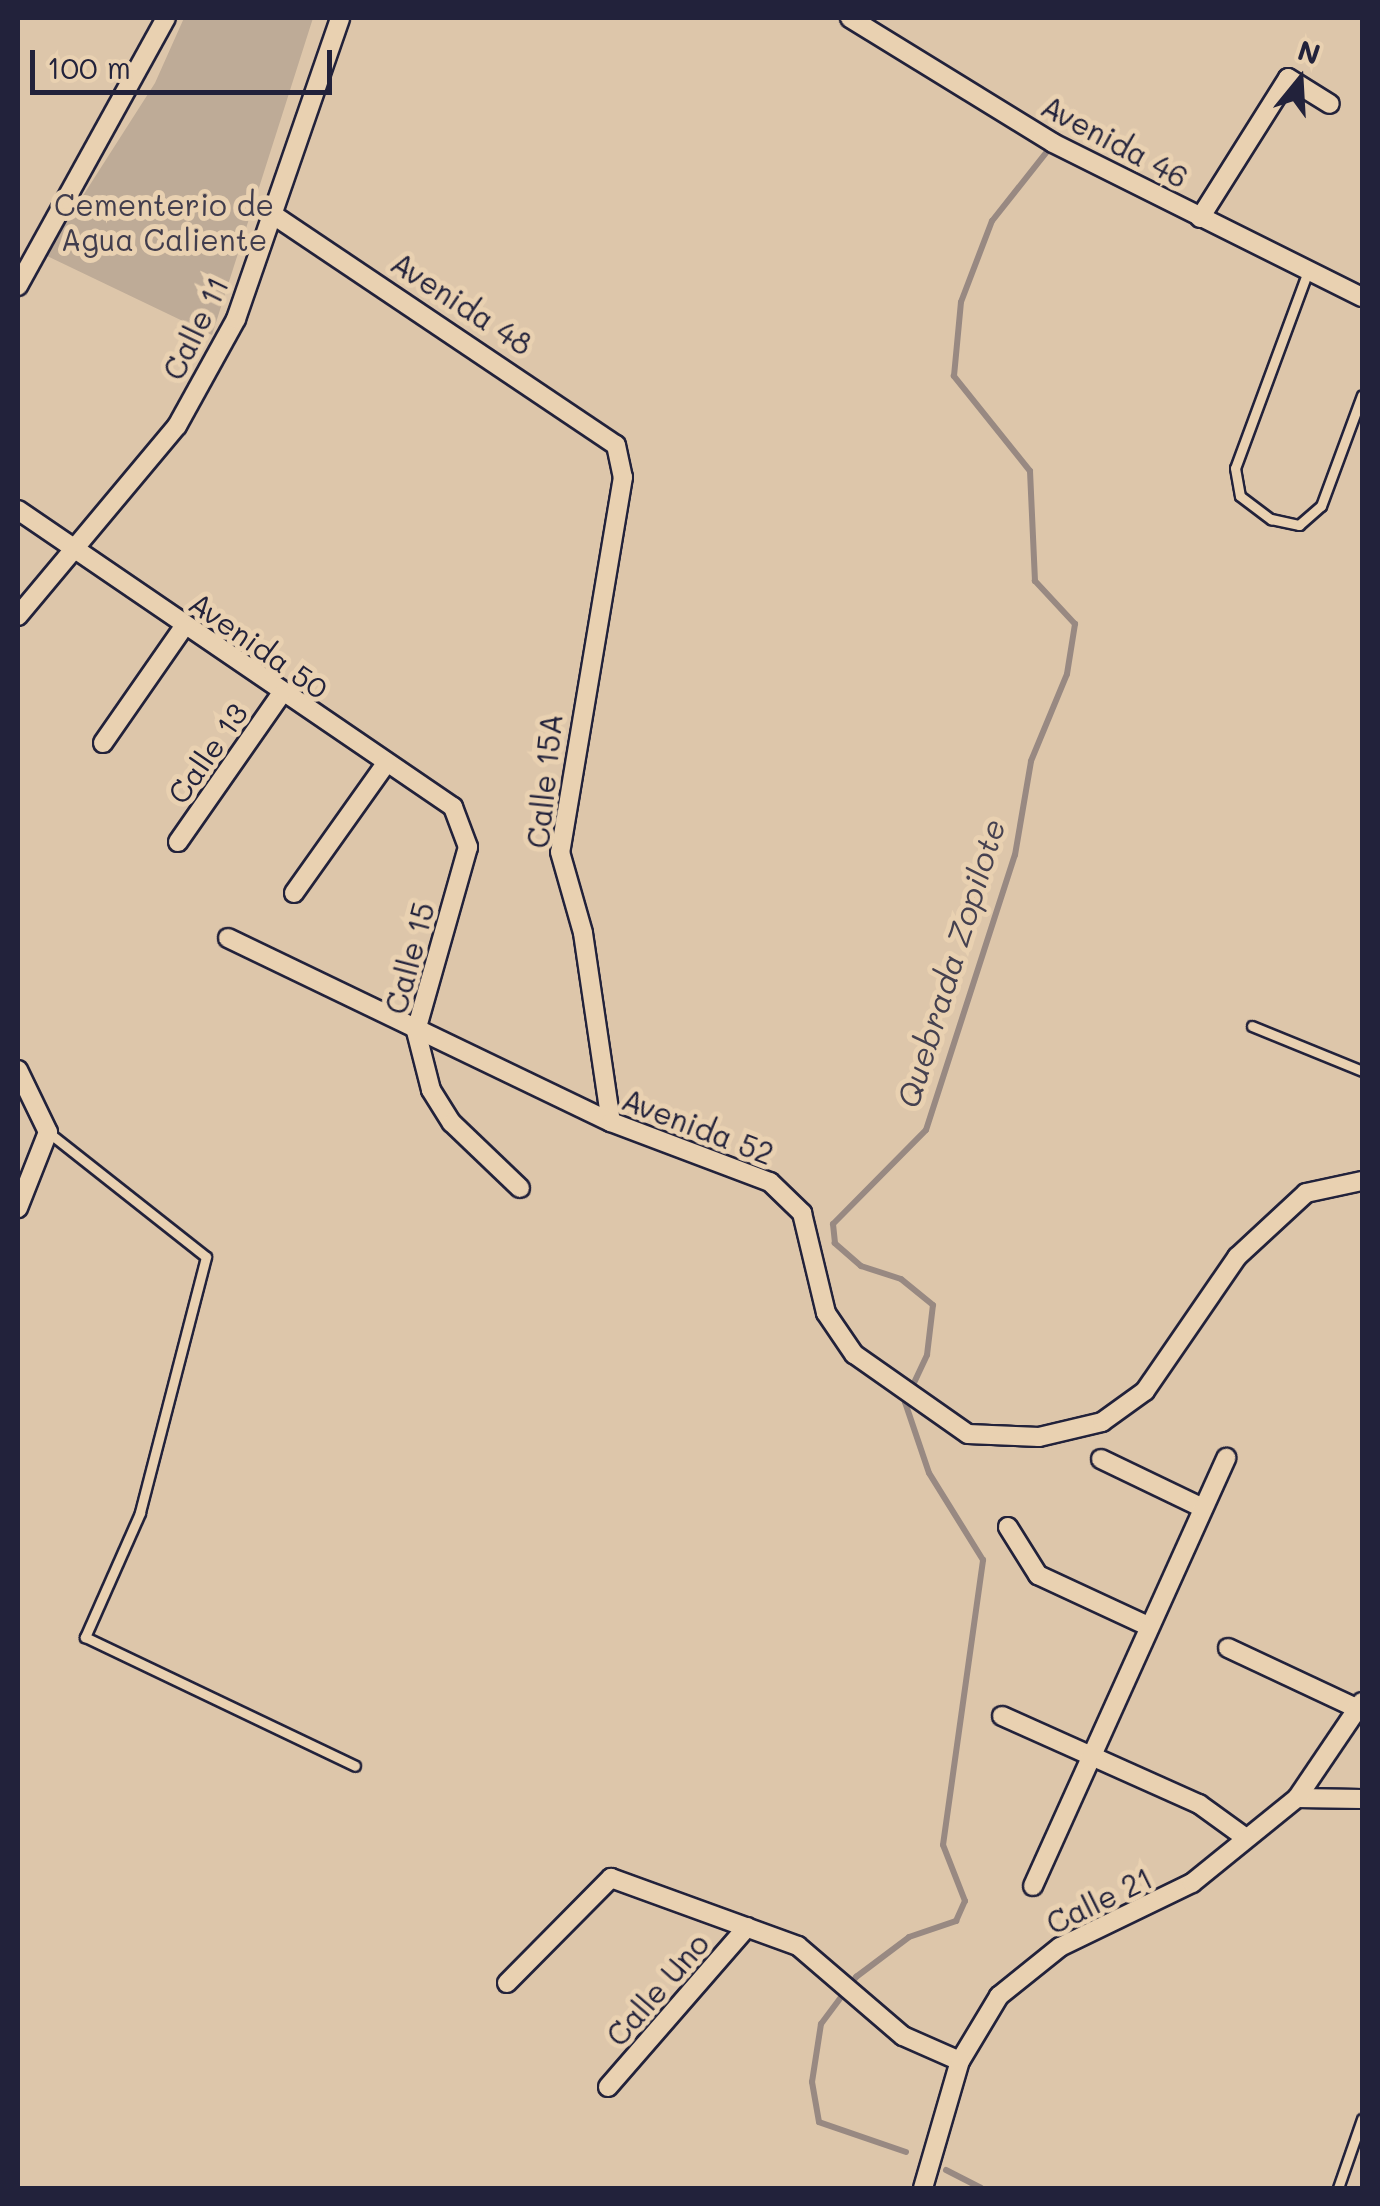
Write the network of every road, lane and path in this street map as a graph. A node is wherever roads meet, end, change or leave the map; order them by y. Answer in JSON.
{"nodes":[{"id":1,"x":166,"y":18,"type":"edge"},
{"id":2,"x":340,"y":18,"type":"edge"},
{"id":3,"x":850,"y":18,"type":"edge"},
{"id":4,"x":1330,"y":104,"type":"dead end"},
{"id":5,"x":272,"y":214,"type":"junction"},
{"id":6,"x":1200,"y":218,"type":"junction"},
{"id":7,"x":1308,"y":271,"type":"junction"},
{"id":8,"x":18,"y":286,"type":"edge"},
{"id":9,"x":1362,"y":297,"type":"edge"},
{"id":10,"x":1362,"y":395,"type":"edge"},
{"id":11,"x":616,"y":445,"type":"joint"},
{"id":12,"x":18,"y":510,"type":"edge"},
{"id":13,"x":76,"y":543,"type":"junction"},
{"id":14,"x":18,"y":616,"type":"edge"},
{"id":15,"x":183,"y":628,"type":"junction"},
{"id":16,"x":280,"y":696,"type":"junction"},
{"id":17,"x":103,"y":743,"type":"dead end"},
{"id":18,"x":385,"y":765,"type":"junction"},
{"id":19,"x":465,"y":827,"type":"joint"},
{"id":20,"x":178,"y":842,"type":"dead end"},
{"id":21,"x":294,"y":893,"type":"dead end"},
{"id":22,"x":228,"y":938,"type":"dead end"},
{"id":23,"x":1252,"y":1026,"type":"dead end"},
{"id":24,"x":416,"y":1032,"type":"junction"},
{"id":25,"x":18,"y":1070,"type":"edge"},
{"id":26,"x":1362,"y":1071,"type":"edge"},
{"id":27,"x":611,"y":1122,"type":"junction"},
{"id":28,"x":48,"y":1132,"type":"junction"},
{"id":29,"x":1362,"y":1180,"type":"edge"},
{"id":30,"x":520,"y":1188,"type":"dead end"},
{"id":31,"x":18,"y":1208,"type":"edge"},
{"id":32,"x":1226,"y":1458,"type":"dead end"},
{"id":33,"x":1101,"y":1459,"type":"dead end"},
{"id":34,"x":1204,"y":1508,"type":"junction"},
{"id":35,"x":1008,"y":1527,"type":"dead end"},
{"id":36,"x":1150,"y":1627,"type":"junction"},
{"id":37,"x":1228,"y":1648,"type":"dead end"},
{"id":38,"x":1360,"y":1705,"type":"edge"},
{"id":39,"x":1002,"y":1716,"type":"dead end"},
{"id":40,"x":1092,"y":1755,"type":"junction"},
{"id":41,"x":355,"y":1766,"type":"dead end"},
{"id":42,"x":1297,"y":1798,"type":"junction"},
{"id":43,"x":1362,"y":1799,"type":"edge"},
{"id":44,"x":1246,"y":1838,"type":"junction"},
{"id":45,"x":1032,"y":1886,"type":"dead end"},
{"id":46,"x":747,"y":1927,"type":"junction"},
{"id":47,"x":507,"y":1982,"type":"dead end"},
{"id":48,"x":960,"y":2061,"type":"junction"},
{"id":49,"x":608,"y":2087,"type":"dead end"},
{"id":50,"x":1362,"y":2118,"type":"edge"},
{"id":51,"x":923,"y":2188,"type":"edge"},
{"id":52,"x":1338,"y":2188,"type":"edge"}],
"edges":[{"from":1,"to":8,"type":"street"},
{"from":2,"to":5,"type":"street","name":"Calle 11"},
{"from":3,"to":6,"type":"street","name":"Avenida 46"},
{"from":4,"to":6,"type":"street"},
{"from":5,"to":11,"type":"street","name":"Avenida 48"},
{"from":5,"to":13,"type":"street","name":"Calle 11"},
{"from":6,"to":7,"type":"street","name":"Avenida 46"},
{"from":7,"to":9,"type":"street","name":"Avenida 46"},
{"from":7,"to":10,"type":"lane"},
{"from":11,"to":27,"type":"street","name":"Calle 15A"},
{"from":12,"to":13,"type":"street","name":"Avenida 50"},
{"from":13,"to":14,"type":"street","name":"Calle 11"},
{"from":13,"to":15,"type":"street","name":"Avenida 50"},
{"from":15,"to":16,"type":"street","name":"Avenida 50"},
{"from":15,"to":17,"type":"street"},
{"from":16,"to":18,"type":"street","name":"Avenida 50"},
{"from":16,"to":20,"type":"street","name":"Calle 13"},
{"from":18,"to":19,"type":"street","name":"Avenida 50"},
{"from":18,"to":21,"type":"street"},
{"from":19,"to":24,"type":"street","name":"Calle 15"},
{"from":22,"to":24,"type":"street","name":"Avenida 52"},
{"from":23,"to":26,"type":"lane"},
{"from":24,"to":27,"type":"street","name":"Avenida 52"},
{"from":24,"to":30,"type":"street","name":"Calle 15"},
{"from":25,"to":28,"type":"street"},
{"from":27,"to":29,"type":"street","name":"Avenida 52"},
{"from":28,"to":31,"type":"street"},
{"from":28,"to":41,"type":"lane"},
{"from":32,"to":34,"type":"street"},
{"from":33,"to":34,"type":"street"},
{"from":34,"to":36,"type":"street"},
{"from":35,"to":36,"type":"street"},
{"from":36,"to":40,"type":"street"},
{"from":37,"to":38,"type":"street"},
{"from":38,"to":42,"type":"street","name":"Calle 21"},
{"from":39,"to":40,"type":"street"},
{"from":40,"to":44,"type":"street"},
{"from":40,"to":45,"type":"street"},
{"from":42,"to":43,"type":"street"},
{"from":42,"to":44,"type":"street","name":"Calle 21"},
{"from":44,"to":48,"type":"street","name":"Calle 21"},
{"from":46,"to":47,"type":"street"},
{"from":46,"to":48,"type":"street"},
{"from":46,"to":49,"type":"street","name":"Calle Uno"},
{"from":48,"to":51,"type":"street","name":"Calle 21"},
{"from":50,"to":52,"type":"lane"}]}
